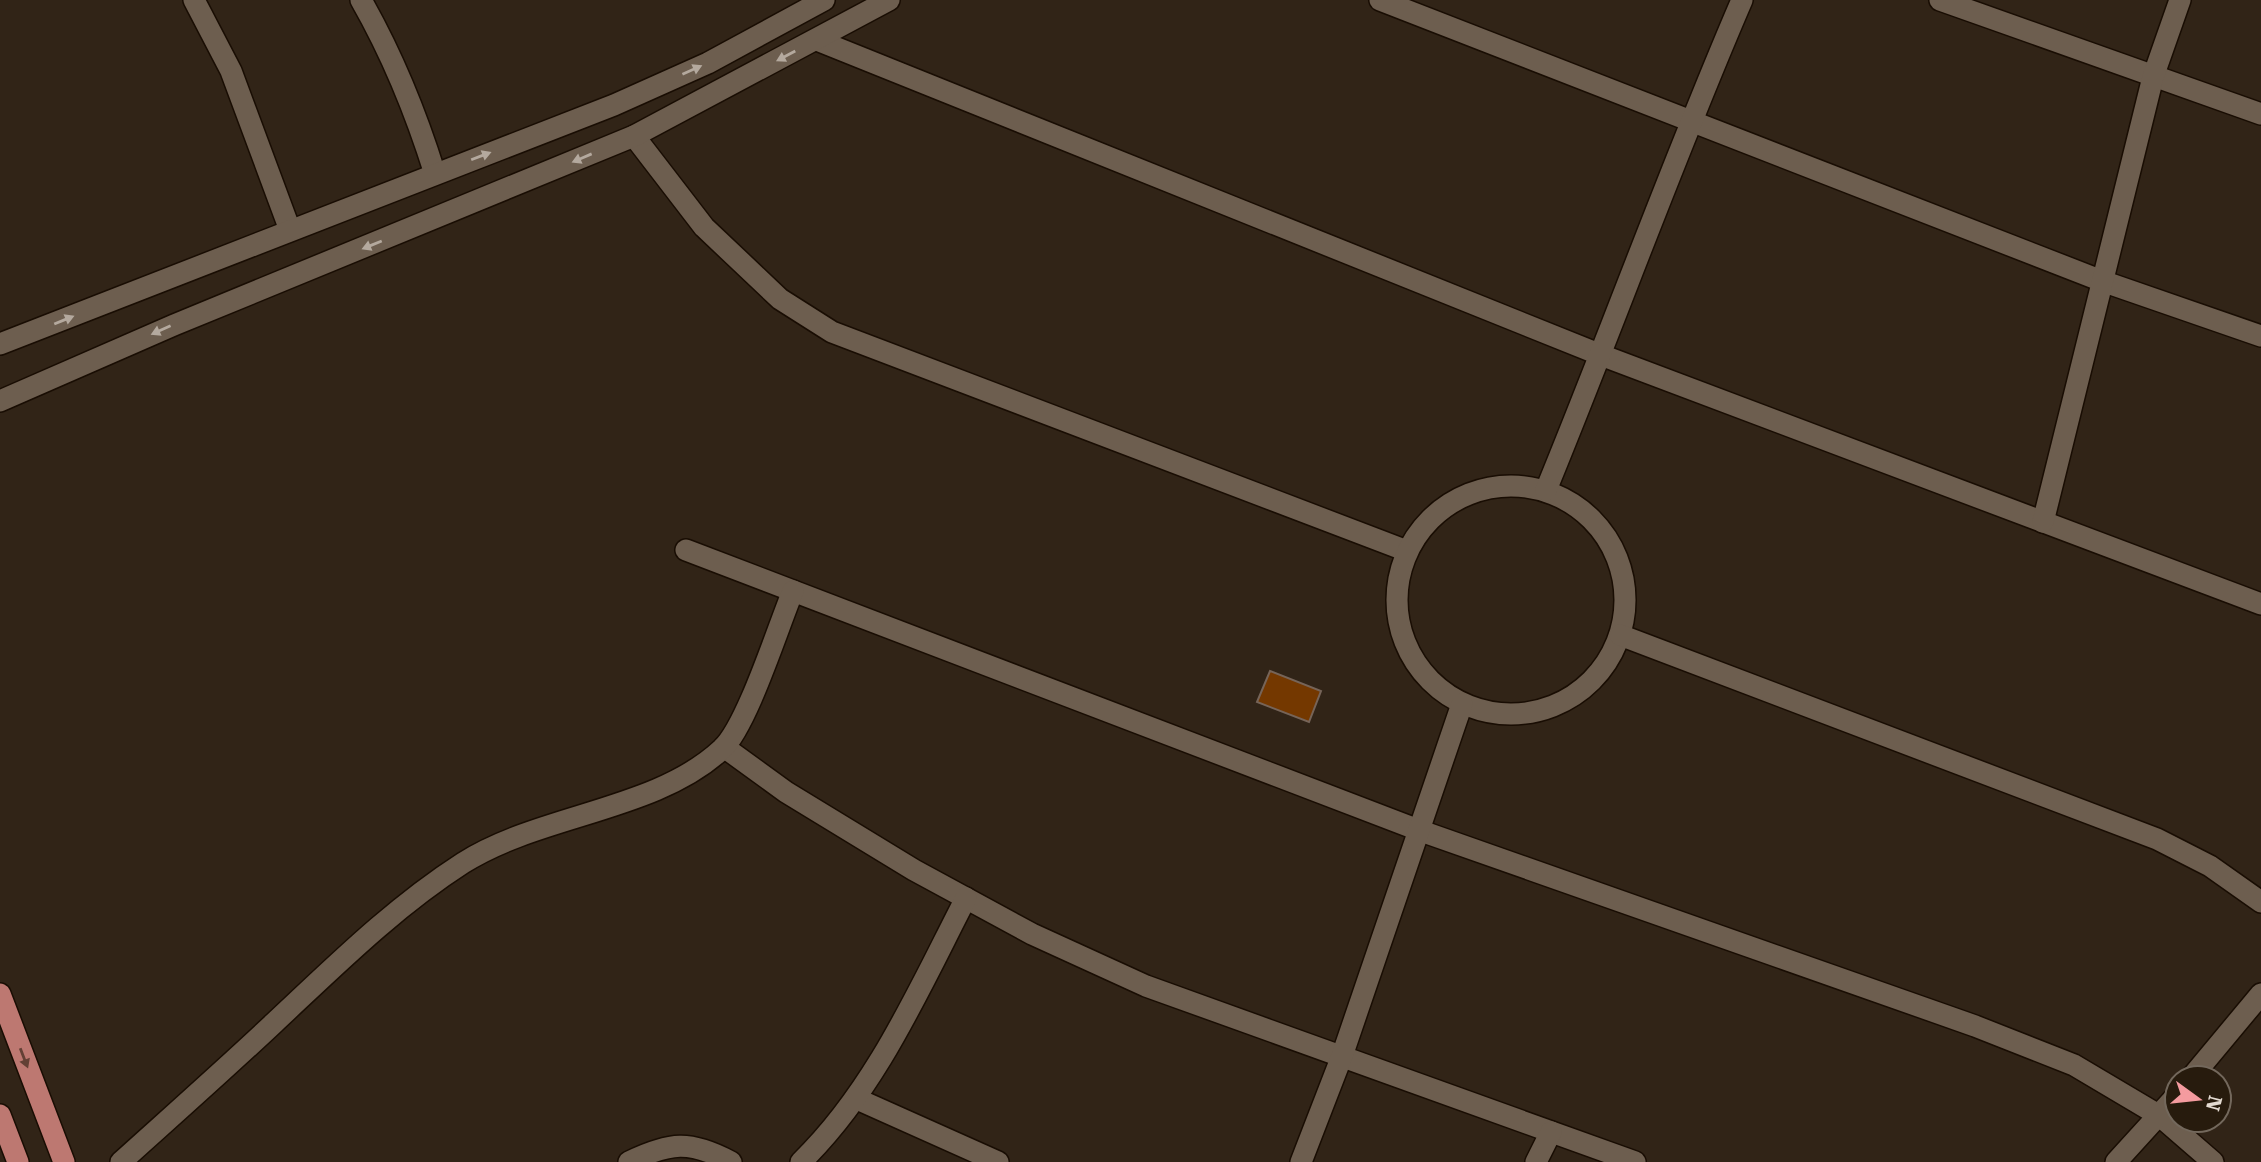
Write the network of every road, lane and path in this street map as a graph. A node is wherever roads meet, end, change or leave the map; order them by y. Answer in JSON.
{"nodes":[{"id":1,"x":194,"y":0,"type":"edge"},
{"id":2,"x":361,"y":0,"type":"edge"},
{"id":3,"x":824,"y":0,"type":"edge"},
{"id":4,"x":888,"y":0,"type":"edge"},
{"id":5,"x":1380,"y":0,"type":"edge"},
{"id":6,"x":1440,"y":0,"type":"edge"},
{"id":7,"x":1742,"y":0,"type":"edge"},
{"id":8,"x":1940,"y":0,"type":"edge"},
{"id":9,"x":2180,"y":0,"type":"edge"},
{"id":10,"x":1431,"y":19,"type":"junction"},
{"id":11,"x":817,"y":40,"type":"junction"},
{"id":12,"x":2154,"y":77,"type":"junction"},
{"id":13,"x":2261,"y":114,"type":"edge"},
{"id":14,"x":1689,"y":123,"type":"junction"},
{"id":15,"x":634,"y":136,"type":"junction"},
{"id":16,"x":435,"y":174,"type":"junction"},
{"id":17,"x":290,"y":230,"type":"junction"},
{"id":18,"x":2102,"y":281,"type":"junction"},
{"id":19,"x":2261,"y":336,"type":"edge"},
{"id":20,"x":0,"y":344,"type":"edge"},
{"id":21,"x":1601,"y":355,"type":"junction"},
{"id":22,"x":0,"y":401,"type":"edge"},
{"id":23,"x":1546,"y":490,"type":"junction"},
{"id":24,"x":2043,"y":522,"type":"junction"},
{"id":25,"x":687,"y":550,"type":"dead end"},
{"id":26,"x":1407,"y":551,"type":"junction"},
{"id":27,"x":793,"y":591,"type":"junction"},
{"id":28,"x":2261,"y":604,"type":"edge"},
{"id":29,"x":1620,"y":635,"type":"junction"},
{"id":30,"x":1462,"y":704,"type":"junction"},
{"id":31,"x":724,"y":747,"type":"junction"},
{"id":32,"x":1422,"y":831,"type":"junction"},
{"id":33,"x":966,"y":898,"type":"junction"},
{"id":34,"x":2261,"y":902,"type":"edge"},
{"id":35,"x":0,"y":994,"type":"edge"},
{"id":36,"x":2261,"y":994,"type":"edge"},
{"id":37,"x":1342,"y":1056,"type":"junction"},
{"id":38,"x":2203,"y":1064,"type":"edge"},
{"id":39,"x":856,"y":1099,"type":"junction"},
{"id":40,"x":2163,"y":1112,"type":"edge"},
{"id":41,"x":0,"y":1115,"type":"edge"},
{"id":42,"x":2160,"y":1116,"type":"junction"},
{"id":43,"x":1551,"y":1132,"type":"junction"},
{"id":44,"x":18,"y":1162,"type":"edge"},
{"id":45,"x":64,"y":1162,"type":"edge"},
{"id":46,"x":121,"y":1162,"type":"edge"},
{"id":47,"x":629,"y":1162,"type":"edge"},
{"id":48,"x":732,"y":1162,"type":"edge"},
{"id":49,"x":801,"y":1162,"type":"edge"},
{"id":50,"x":998,"y":1162,"type":"edge"},
{"id":51,"x":1301,"y":1162,"type":"edge"},
{"id":52,"x":1536,"y":1162,"type":"edge"},
{"id":53,"x":1635,"y":1162,"type":"edge"},
{"id":54,"x":2116,"y":1162,"type":"edge"},
{"id":55,"x":2213,"y":1162,"type":"edge"}],
"edges":[{"from":1,"to":17,"type":"street"},
{"from":2,"to":16,"type":"street"},
{"from":16,"to":3,"type":"street","one_way":true},
{"from":4,"to":11,"type":"street"},
{"from":5,"to":10,"type":"street"},
{"from":6,"to":10,"type":"street"},
{"from":7,"to":14,"type":"street"},
{"from":8,"to":12,"type":"street"},
{"from":9,"to":12,"type":"street"},
{"from":10,"to":14,"type":"street"},
{"from":11,"to":15,"type":"street","one_way":true},
{"from":11,"to":21,"type":"street"},
{"from":12,"to":13,"type":"street"},
{"from":12,"to":18,"type":"street"},
{"from":14,"to":18,"type":"street"},
{"from":14,"to":21,"type":"street"},
{"from":15,"to":22,"type":"street","one_way":true},
{"from":15,"to":26,"type":"street"},
{"from":16,"to":17,"type":"street"},
{"from":20,"to":17,"type":"street","one_way":true},
{"from":18,"to":19,"type":"street"},
{"from":18,"to":24,"type":"street"},
{"from":21,"to":23,"type":"street"},
{"from":21,"to":24,"type":"street"},
{"from":23,"to":26,"type":"street"},
{"from":23,"to":29,"type":"street"},
{"from":24,"to":28,"type":"street"},
{"from":25,"to":27,"type":"street"},
{"from":26,"to":30,"type":"street"},
{"from":27,"to":31,"type":"street"},
{"from":27,"to":32,"type":"street"},
{"from":29,"to":30,"type":"street"},
{"from":29,"to":34,"type":"street"},
{"from":30,"to":32,"type":"street"},
{"from":31,"to":33,"type":"street"},
{"from":31,"to":46,"type":"street"},
{"from":32,"to":37,"type":"street"},
{"from":32,"to":42,"type":"street"},
{"from":33,"to":37,"type":"street"},
{"from":33,"to":39,"type":"street"},
{"from":35,"to":45,"type":"main road","one_way":true},
{"from":36,"to":38,"type":"street"},
{"from":37,"to":43,"type":"street"},
{"from":37,"to":51,"type":"street"},
{"from":39,"to":49,"type":"street"},
{"from":39,"to":50,"type":"street"},
{"from":40,"to":42,"type":"street"},
{"from":41,"to":44,"type":"main road"},
{"from":42,"to":54,"type":"street"},
{"from":42,"to":55,"type":"street"},
{"from":43,"to":52,"type":"street"},
{"from":43,"to":53,"type":"street"},
{"from":47,"to":48,"type":"street"}]}
